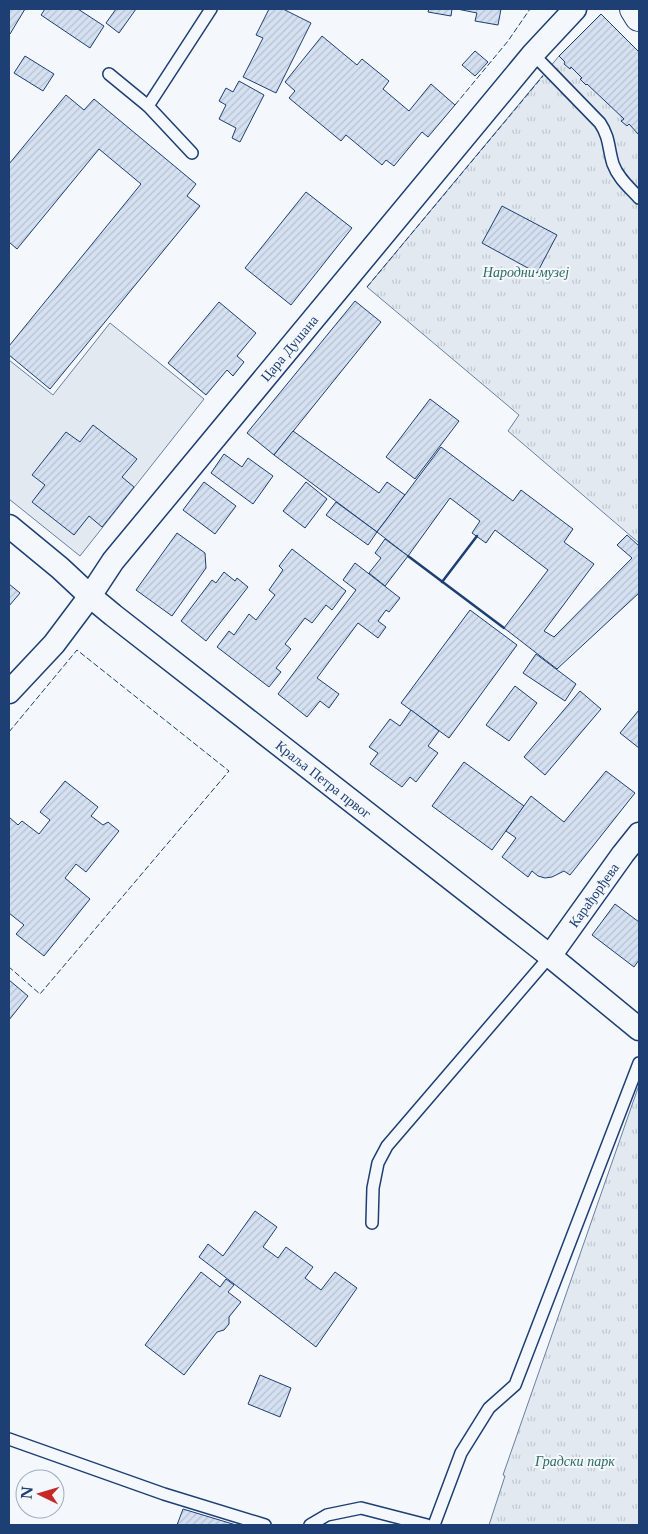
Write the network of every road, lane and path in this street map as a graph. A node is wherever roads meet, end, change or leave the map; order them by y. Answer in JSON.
{"nodes":[{"id":1,"x":211,"y":9,"type":"edge"},
{"id":2,"x":575,"y":9,"type":"edge"},
{"id":3,"x":634,"y":9,"type":"edge"},
{"id":4,"x":639,"y":17,"type":"edge"},
{"id":5,"x":533,"y":54,"type":"junction"},
{"id":6,"x":110,"y":74,"type":"dead end"},
{"id":7,"x":148,"y":106,"type":"junction"},
{"id":8,"x":192,"y":153,"type":"dead end"},
{"id":9,"x":639,"y":198,"type":"edge"},
{"id":10,"x":9,"y":526,"type":"edge"},
{"id":11,"x":90,"y":596,"type":"junction"},
{"id":12,"x":9,"y":692,"type":"edge"},
{"id":13,"x":639,"y":834,"type":"edge"},
{"id":14,"x":550,"y":956,"type":"junction"},
{"id":15,"x":639,"y":1029,"type":"edge"},
{"id":16,"x":639,"y":1063,"type":"edge"},
{"id":17,"x":372,"y":1223,"type":"dead end"},
{"id":18,"x":9,"y":1439,"type":"edge"},
{"id":19,"x":265,"y":1525,"type":"edge"},
{"id":20,"x":310,"y":1525,"type":"edge"},
{"id":21,"x":427,"y":1525,"type":"edge"},
{"id":22,"x":434,"y":1525,"type":"edge"}],
"edges":[{"from":1,"to":7,"type":"lane"},
{"from":2,"to":5,"type":"street","name":"Цара Душана"},
{"from":3,"to":4,"type":"main road"},
{"from":5,"to":9,"type":"lane"},
{"from":5,"to":11,"type":"street","name":"Цара Душана"},
{"from":6,"to":7,"type":"lane"},
{"from":7,"to":8,"type":"lane"},
{"from":10,"to":11,"type":"street","name":"Краља Петра првог"},
{"from":11,"to":12,"type":"street","name":"Цара Душана"},
{"from":11,"to":14,"type":"street","name":"Краља Петра првог"},
{"from":13,"to":14,"type":"street","name":"Карађорђева"},
{"from":14,"to":15,"type":"street","name":"Краља Петра првог"},
{"from":14,"to":17,"type":"lane"},
{"from":16,"to":22,"type":"lane"},
{"from":18,"to":19,"type":"lane"},
{"from":20,"to":21,"type":"lane"}]}
